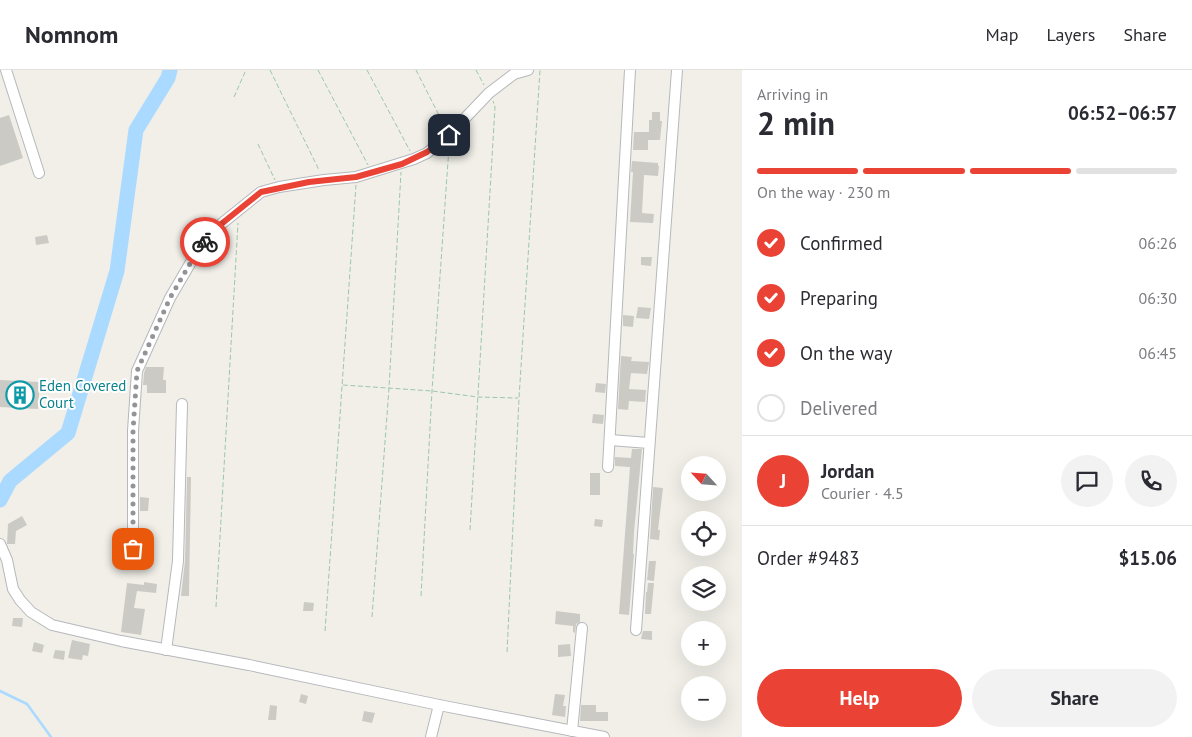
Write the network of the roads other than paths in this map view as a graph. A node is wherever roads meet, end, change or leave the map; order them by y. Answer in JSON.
{"nodes":[{"id":1,"x":6,"y":70,"type":"edge"},
{"id":2,"x":528,"y":70,"type":"edge"},
{"id":3,"x":630,"y":70,"type":"edge"},
{"id":4,"x":677,"y":70,"type":"edge"},
{"id":5,"x":39,"y":173,"type":"dead end"},
{"id":6,"x":182,"y":404,"type":"dead end"},
{"id":7,"x":610,"y":440,"type":"junction"},
{"id":8,"x":649,"y":443,"type":"junction"},
{"id":9,"x":608,"y":467,"type":"dead end"},
{"id":10,"x":0,"y":544,"type":"edge"},
{"id":11,"x":133,"y":549,"type":"dead end"},
{"id":12,"x":582,"y":628,"type":"dead end"},
{"id":13,"x":636,"y":630,"type":"dead end"},
{"id":14,"x":166,"y":650,"type":"junction"},
{"id":15,"x":439,"y":705,"type":"junction"},
{"id":16,"x":572,"y":731,"type":"junction"},
{"id":17,"x":432,"y":737,"type":"edge"},
{"id":18,"x":604,"y":737,"type":"edge"}],
"edges":[{"from":1,"to":5,"type":"street"},
{"from":2,"to":11,"type":"street"},
{"from":3,"to":7,"type":"street"},
{"from":4,"to":8,"type":"street"},
{"from":6,"to":14,"type":"street"},
{"from":7,"to":8,"type":"street"},
{"from":7,"to":9,"type":"street"},
{"from":8,"to":13,"type":"street"},
{"from":10,"to":14,"type":"street"},
{"from":12,"to":16,"type":"street"},
{"from":14,"to":15,"type":"street"},
{"from":15,"to":16,"type":"street"},
{"from":15,"to":17,"type":"street"},
{"from":16,"to":18,"type":"street"}]}
